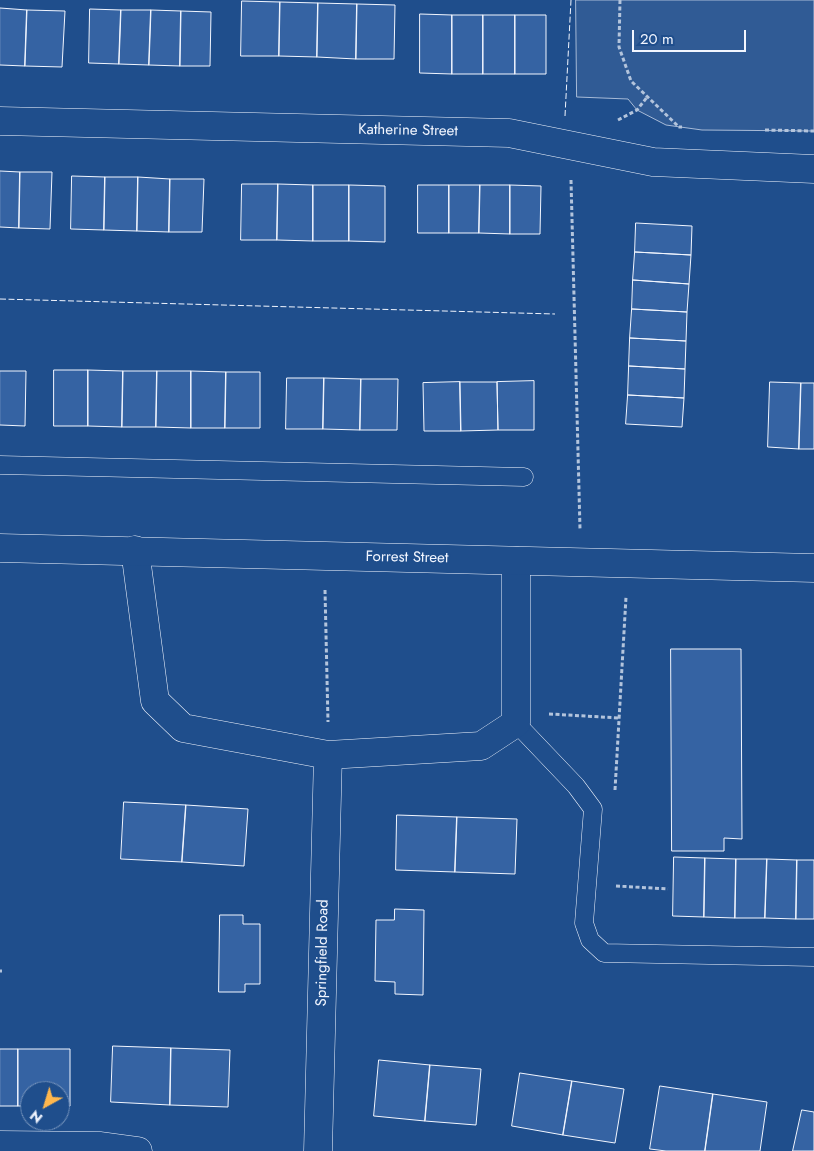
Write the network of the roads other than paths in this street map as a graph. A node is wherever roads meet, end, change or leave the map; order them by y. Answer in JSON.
{"nodes":[{"id":1,"x":0,"y":121,"type":"edge"},
{"id":2,"x":814,"y":169,"type":"edge"},
{"id":3,"x":0,"y":465,"type":"edge"},
{"id":4,"x":524,"y":477,"type":"dead end"},
{"id":5,"x":0,"y":548,"type":"edge"},
{"id":6,"x":135,"y":550,"type":"junction"},
{"id":7,"x":516,"y":561,"type":"junction"},
{"id":8,"x":814,"y":568,"type":"edge"},
{"id":9,"x":516,"y":723,"type":"junction"},
{"id":10,"x":328,"y":755,"type":"junction"},
{"id":11,"x":814,"y":957,"type":"edge"},
{"id":12,"x":0,"y":1146,"type":"edge"},
{"id":13,"x":98,"y":1149,"type":"edge"},
{"id":14,"x":138,"y":1151,"type":"edge"},
{"id":15,"x":318,"y":1151,"type":"edge"}],
"edges":[{"from":1,"to":2,"type":"street","name":"Katherine Street"},
{"from":3,"to":4,"type":"lane"},
{"from":5,"to":6,"type":"street","name":"Forrest Street"},
{"from":6,"to":7,"type":"street","name":"Forrest Street"},
{"from":6,"to":10,"type":"street"},
{"from":7,"to":8,"type":"street","name":"Forrest Street"},
{"from":7,"to":9,"type":"street"},
{"from":9,"to":10,"type":"street"},
{"from":9,"to":11,"type":"lane"},
{"from":10,"to":15,"type":"street","name":"Springfield Road"},
{"from":12,"to":13,"type":"street"},
{"from":13,"to":14,"type":"street"}]}
